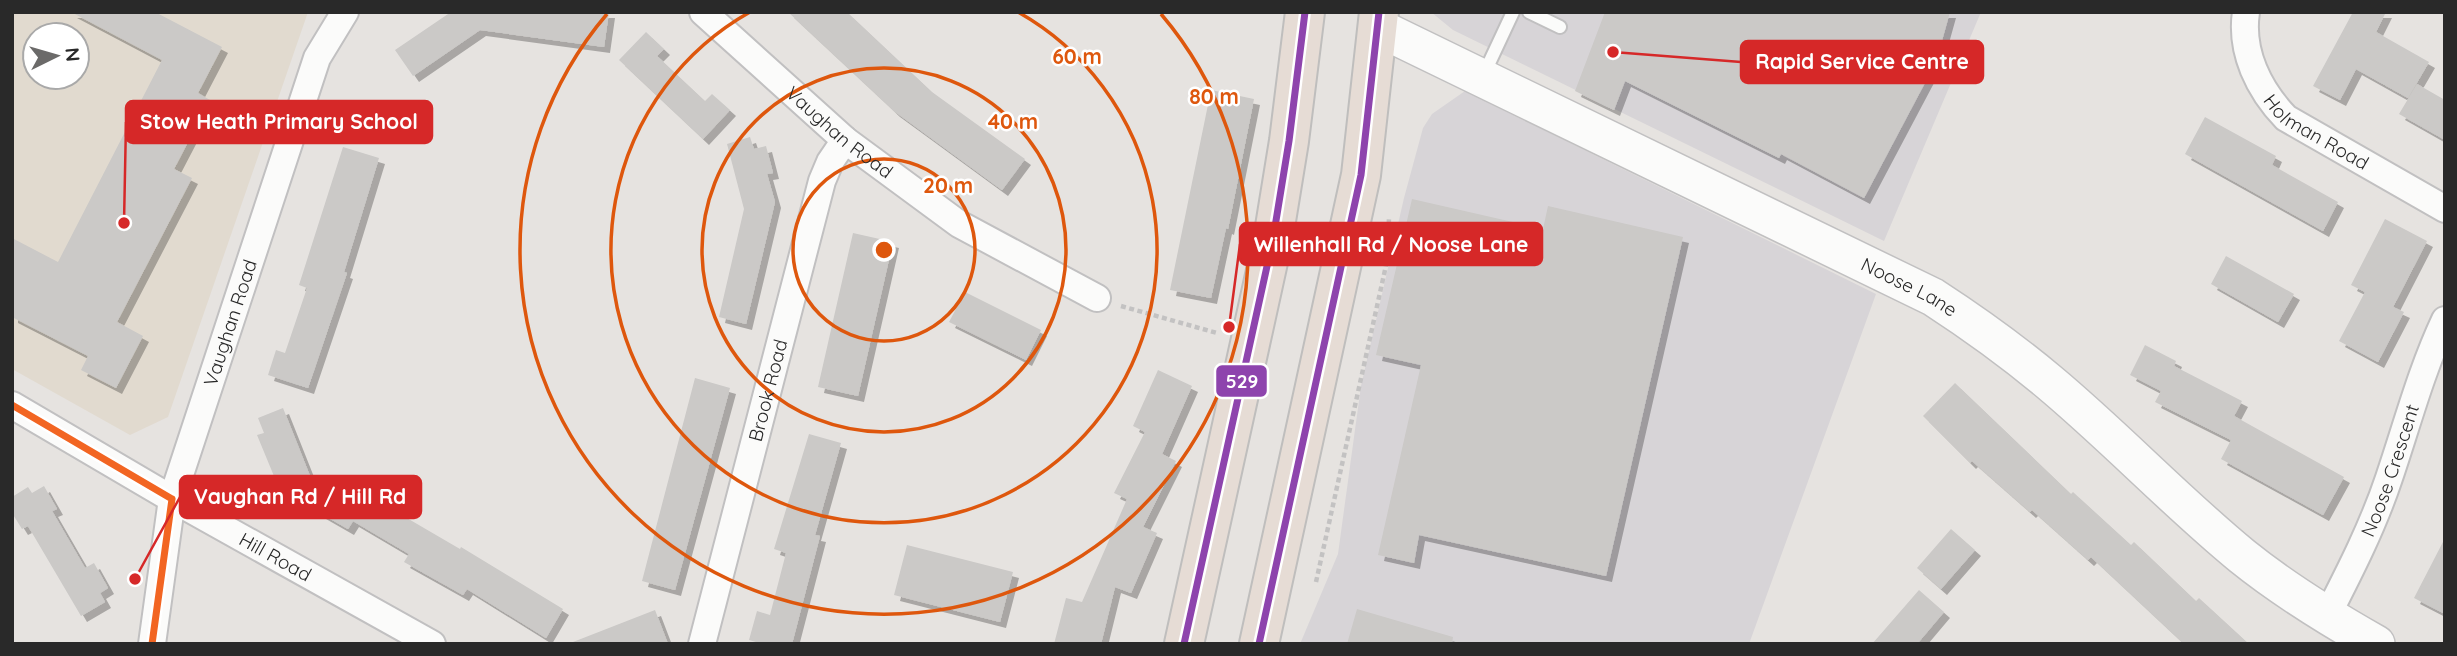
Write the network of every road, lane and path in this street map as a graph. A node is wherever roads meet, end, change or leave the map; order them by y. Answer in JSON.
{"nodes":[{"id":1,"x":345,"y":12,"type":"edge"},
{"id":2,"x":703,"y":12,"type":"edge"},
{"id":3,"x":1306,"y":12,"type":"edge"},
{"id":4,"x":1513,"y":12,"type":"edge"},
{"id":5,"x":1529,"y":12,"type":"edge"},
{"id":6,"x":2246,"y":12,"type":"edge"},
{"id":7,"x":1379,"y":20,"type":"edge"},
{"id":8,"x":1560,"y":27,"type":"dead end"},
{"id":9,"x":1482,"y":78,"type":"junction"},
{"id":10,"x":845,"y":140,"type":"junction"},
{"id":11,"x":2445,"y":209,"type":"edge"},
{"id":12,"x":1097,"y":298,"type":"dead end"},
{"id":13,"x":2445,"y":320,"type":"edge"},
{"id":14,"x":12,"y":405,"type":"edge"},
{"id":15,"x":1354,"y":405,"type":"dead end"},
{"id":16,"x":172,"y":499,"type":"junction"},
{"id":17,"x":1315,"y":582,"type":"dead end"},
{"id":18,"x":2327,"y":616,"type":"junction"},
{"id":19,"x":152,"y":644,"type":"edge"},
{"id":20,"x":432,"y":644,"type":"edge"},
{"id":21,"x":702,"y":644,"type":"edge"},
{"id":22,"x":1184,"y":644,"type":"edge"},
{"id":23,"x":1259,"y":644,"type":"edge"},
{"id":24,"x":2376,"y":644,"type":"edge"}],
"edges":[{"from":1,"to":16,"type":"street","name":"Vaughan Road"},
{"from":2,"to":10,"type":"street","name":"Vaughan Road"},
{"from":3,"to":22,"type":"highway"},
{"from":4,"to":9,"type":"lane"},
{"from":5,"to":8,"type":"lane"},
{"from":6,"to":11,"type":"street","name":"Holman Road"},
{"from":7,"to":9,"type":"street","name":"Noose Lane"},
{"from":7,"to":23,"type":"highway"},
{"from":9,"to":18,"type":"street","name":"Noose Lane"},
{"from":10,"to":12,"type":"street","name":"Vaughan Road"},
{"from":10,"to":21,"type":"street","name":"Brook Road"},
{"from":13,"to":18,"type":"street","name":"Noose Crescent"},
{"from":14,"to":16,"type":"street","name":"Hill Road"},
{"from":15,"to":17,"type":"path"},
{"from":16,"to":19,"type":"street","name":"Vaughan Road"},
{"from":16,"to":20,"type":"street","name":"Hill Road"},
{"from":18,"to":24,"type":"street","name":"Noose Lane"}]}
